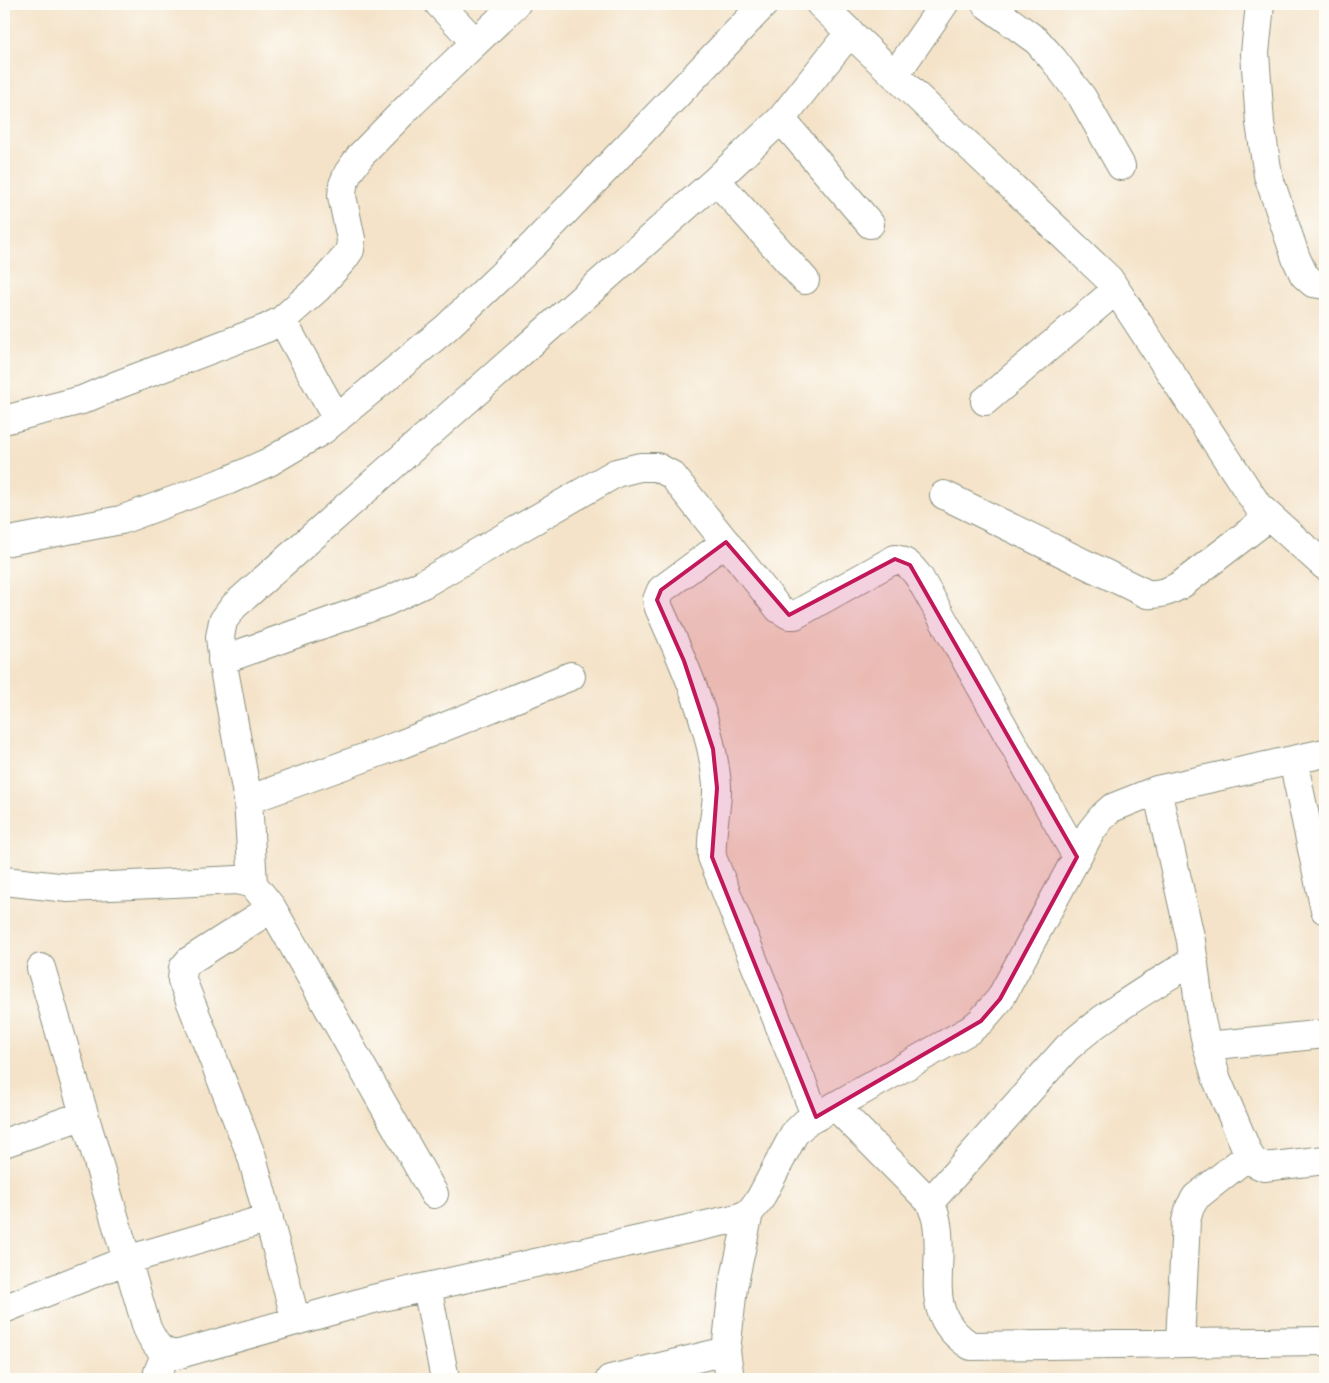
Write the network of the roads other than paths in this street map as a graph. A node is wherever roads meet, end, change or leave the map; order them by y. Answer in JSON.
{"nodes":[{"id":1,"x":439,"y":4,"type":"edge"},
{"id":2,"x":516,"y":4,"type":"edge"},
{"id":3,"x":764,"y":4,"type":"edge"},
{"id":4,"x":820,"y":4,"type":"edge"},
{"id":5,"x":944,"y":4,"type":"edge"},
{"id":6,"x":986,"y":4,"type":"edge"},
{"id":7,"x":1260,"y":4,"type":"edge"},
{"id":8,"x":850,"y":32,"type":"junction"},
{"id":9,"x":475,"y":42,"type":"junction"},
{"id":10,"x":895,"y":75,"type":"junction"},
{"id":11,"x":781,"y":119,"type":"junction"},
{"id":12,"x":1122,"y":166,"type":"dead end"},
{"id":13,"x":716,"y":180,"type":"junction"},
{"id":14,"x":870,"y":224,"type":"dead end"},
{"id":15,"x":805,"y":280,"type":"dead end"},
{"id":16,"x":1325,"y":285,"type":"edge"},
{"id":17,"x":1116,"y":290,"type":"junction"},
{"id":18,"x":282,"y":320,"type":"junction"},
{"id":19,"x":985,"y":401,"type":"dead end"},
{"id":20,"x":337,"y":419,"type":"junction"},
{"id":21,"x":4,"y":420,"type":"edge"},
{"id":22,"x":944,"y":495,"type":"dead end"},
{"id":23,"x":1270,"y":517,"type":"junction"},
{"id":24,"x":4,"y":542,"type":"edge"},
{"id":25,"x":726,"y":542,"type":"junction"},
{"id":26,"x":1325,"y":566,"type":"edge"},
{"id":27,"x":222,"y":660,"type":"junction"},
{"id":28,"x":571,"y":676,"type":"dead end"},
{"id":29,"x":1325,"y":753,"type":"edge"},
{"id":30,"x":1293,"y":760,"type":"junction"},
{"id":31,"x":1158,"y":790,"type":"junction"},
{"id":32,"x":248,"y":800,"type":"junction"},
{"id":33,"x":1078,"y":857,"type":"junction"},
{"id":34,"x":4,"y":882,"type":"edge"},
{"id":35,"x":253,"y":884,"type":"junction"},
{"id":36,"x":272,"y":908,"type":"junction"},
{"id":37,"x":1325,"y":910,"type":"edge"},
{"id":38,"x":1194,"y":960,"type":"junction"},
{"id":39,"x":41,"y":968,"type":"dead end"},
{"id":40,"x":1325,"y":1034,"type":"edge"},
{"id":41,"x":1207,"y":1046,"type":"junction"},
{"id":42,"x":825,"y":1111,"type":"junction"},
{"id":43,"x":84,"y":1114,"type":"junction"},
{"id":44,"x":4,"y":1143,"type":"edge"},
{"id":45,"x":1249,"y":1155,"type":"junction"},
{"id":46,"x":1325,"y":1160,"type":"edge"},
{"id":47,"x":434,"y":1194,"type":"dead end"},
{"id":48,"x":930,"y":1202,"type":"junction"},
{"id":49,"x":749,"y":1213,"type":"junction"},
{"id":50,"x":270,"y":1218,"type":"junction"},
{"id":51,"x":127,"y":1260,"type":"junction"},
{"id":52,"x":427,"y":1287,"type":"junction"},
{"id":53,"x":4,"y":1309,"type":"edge"},
{"id":54,"x":296,"y":1321,"type":"junction"},
{"id":55,"x":1325,"y":1341,"type":"edge"},
{"id":56,"x":1180,"y":1342,"type":"junction"},
{"id":57,"x":726,"y":1350,"type":"junction"},
{"id":58,"x":166,"y":1353,"type":"junction"},
{"id":59,"x":158,"y":1379,"type":"edge"},
{"id":60,"x":445,"y":1379,"type":"edge"},
{"id":61,"x":610,"y":1379,"type":"edge"},
{"id":62,"x":730,"y":1379,"type":"edge"}],
"edges":[{"from":1,"to":9,"type":"street"},
{"from":2,"to":9,"type":"street"},
{"from":3,"to":20,"type":"street"},
{"from":4,"to":8,"type":"street"},
{"from":5,"to":10,"type":"street"},
{"from":6,"to":12,"type":"street"},
{"from":7,"to":16,"type":"street"},
{"from":8,"to":10,"type":"street"},
{"from":8,"to":11,"type":"street"},
{"from":9,"to":18,"type":"street"},
{"from":10,"to":17,"type":"street"},
{"from":11,"to":13,"type":"street"},
{"from":11,"to":14,"type":"street"},
{"from":13,"to":15,"type":"street"},
{"from":13,"to":27,"type":"street"},
{"from":17,"to":19,"type":"street"},
{"from":17,"to":23,"type":"street"},
{"from":18,"to":20,"type":"street"},
{"from":18,"to":21,"type":"street"},
{"from":20,"to":24,"type":"street"},
{"from":22,"to":23,"type":"street"},
{"from":23,"to":26,"type":"street"},
{"from":25,"to":27,"type":"street"},
{"from":25,"to":33,"type":"street"},
{"from":25,"to":42,"type":"street"},
{"from":27,"to":32,"type":"street"},
{"from":28,"to":32,"type":"street"},
{"from":29,"to":30,"type":"street"},
{"from":30,"to":31,"type":"street"},
{"from":30,"to":37,"type":"street"},
{"from":31,"to":33,"type":"street"},
{"from":31,"to":38,"type":"street"},
{"from":32,"to":35,"type":"street"},
{"from":33,"to":42,"type":"street"},
{"from":34,"to":35,"type":"street"},
{"from":35,"to":36,"type":"street"},
{"from":36,"to":47,"type":"street"},
{"from":36,"to":50,"type":"street"},
{"from":38,"to":41,"type":"street"},
{"from":38,"to":48,"type":"street"},
{"from":39,"to":43,"type":"street"},
{"from":40,"to":41,"type":"street"},
{"from":41,"to":45,"type":"street"},
{"from":42,"to":48,"type":"street"},
{"from":42,"to":49,"type":"street"},
{"from":43,"to":44,"type":"street"},
{"from":43,"to":51,"type":"street"},
{"from":45,"to":46,"type":"street"},
{"from":45,"to":56,"type":"street"},
{"from":48,"to":56,"type":"street"},
{"from":49,"to":52,"type":"street"},
{"from":49,"to":57,"type":"street"},
{"from":50,"to":51,"type":"street"},
{"from":50,"to":54,"type":"street"},
{"from":51,"to":53,"type":"street"},
{"from":51,"to":58,"type":"street"},
{"from":52,"to":54,"type":"street"},
{"from":52,"to":60,"type":"street"},
{"from":54,"to":58,"type":"street"},
{"from":55,"to":56,"type":"street"},
{"from":57,"to":61,"type":"street"},
{"from":57,"to":62,"type":"street"},
{"from":58,"to":59,"type":"street"}]}
